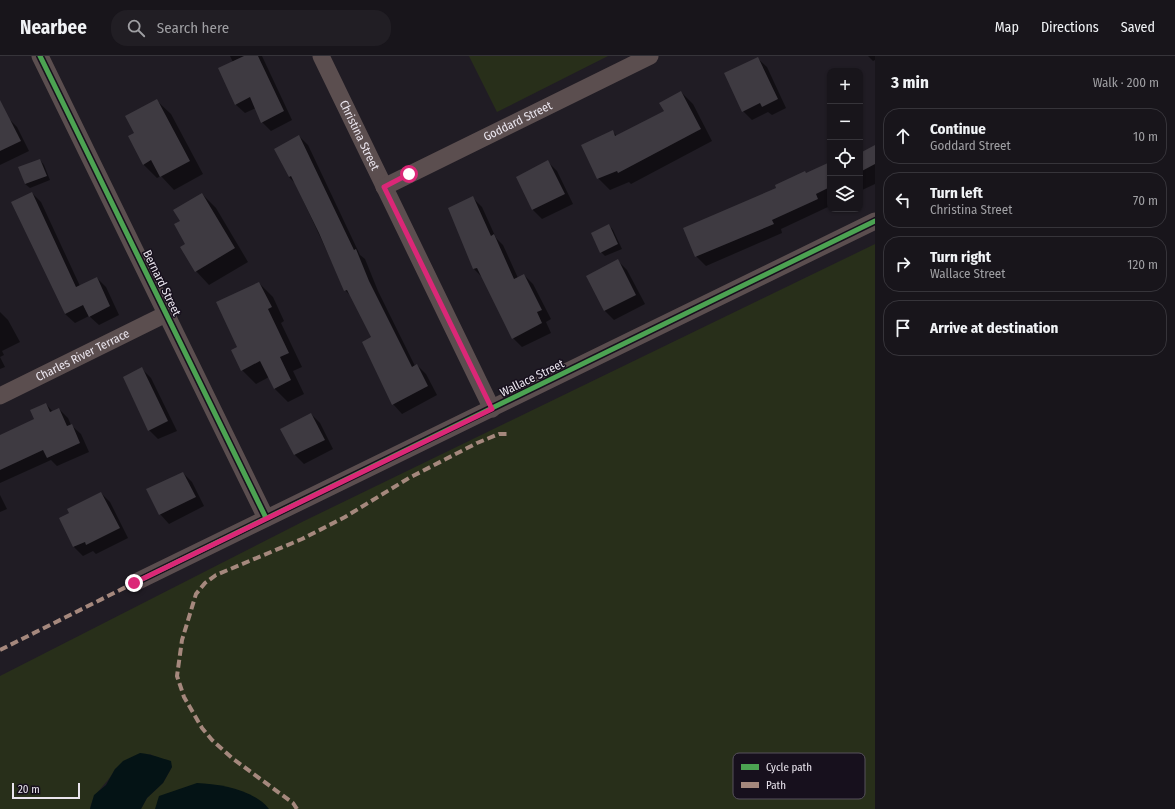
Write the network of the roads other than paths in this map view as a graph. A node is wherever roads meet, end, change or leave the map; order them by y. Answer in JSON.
{"nodes":[{"id":1,"x":40,"y":56,"type":"edge"},
{"id":2,"x":321,"y":56,"type":"edge"},
{"id":3,"x":650,"y":56,"type":"edge"},
{"id":4,"x":384,"y":187,"type":"junction"},
{"id":5,"x":875,"y":221,"type":"edge"},
{"id":6,"x":166,"y":314,"type":"junction"},
{"id":7,"x":0,"y":396,"type":"edge"},
{"id":8,"x":492,"y":409,"type":"junction"},
{"id":9,"x":266,"y":518,"type":"junction"},
{"id":10,"x":134,"y":583,"type":"dead end"}],
"edges":[{"from":1,"to":6,"type":"street","name":"Bernard Street"},
{"from":2,"to":4,"type":"street","name":"Christina Street"},
{"from":3,"to":4,"type":"street","name":"Goddard Street"},
{"from":4,"to":8,"type":"street","name":"Christina Street"},
{"from":5,"to":8,"type":"street","name":"Wallace Street"},
{"from":6,"to":7,"type":"street","name":"Charles River Terrace"},
{"from":6,"to":9,"type":"street","name":"Bernard Street"},
{"from":8,"to":9,"type":"street","name":"Wallace Street"},
{"from":9,"to":10,"type":"street","name":"Wallace Street"}]}
